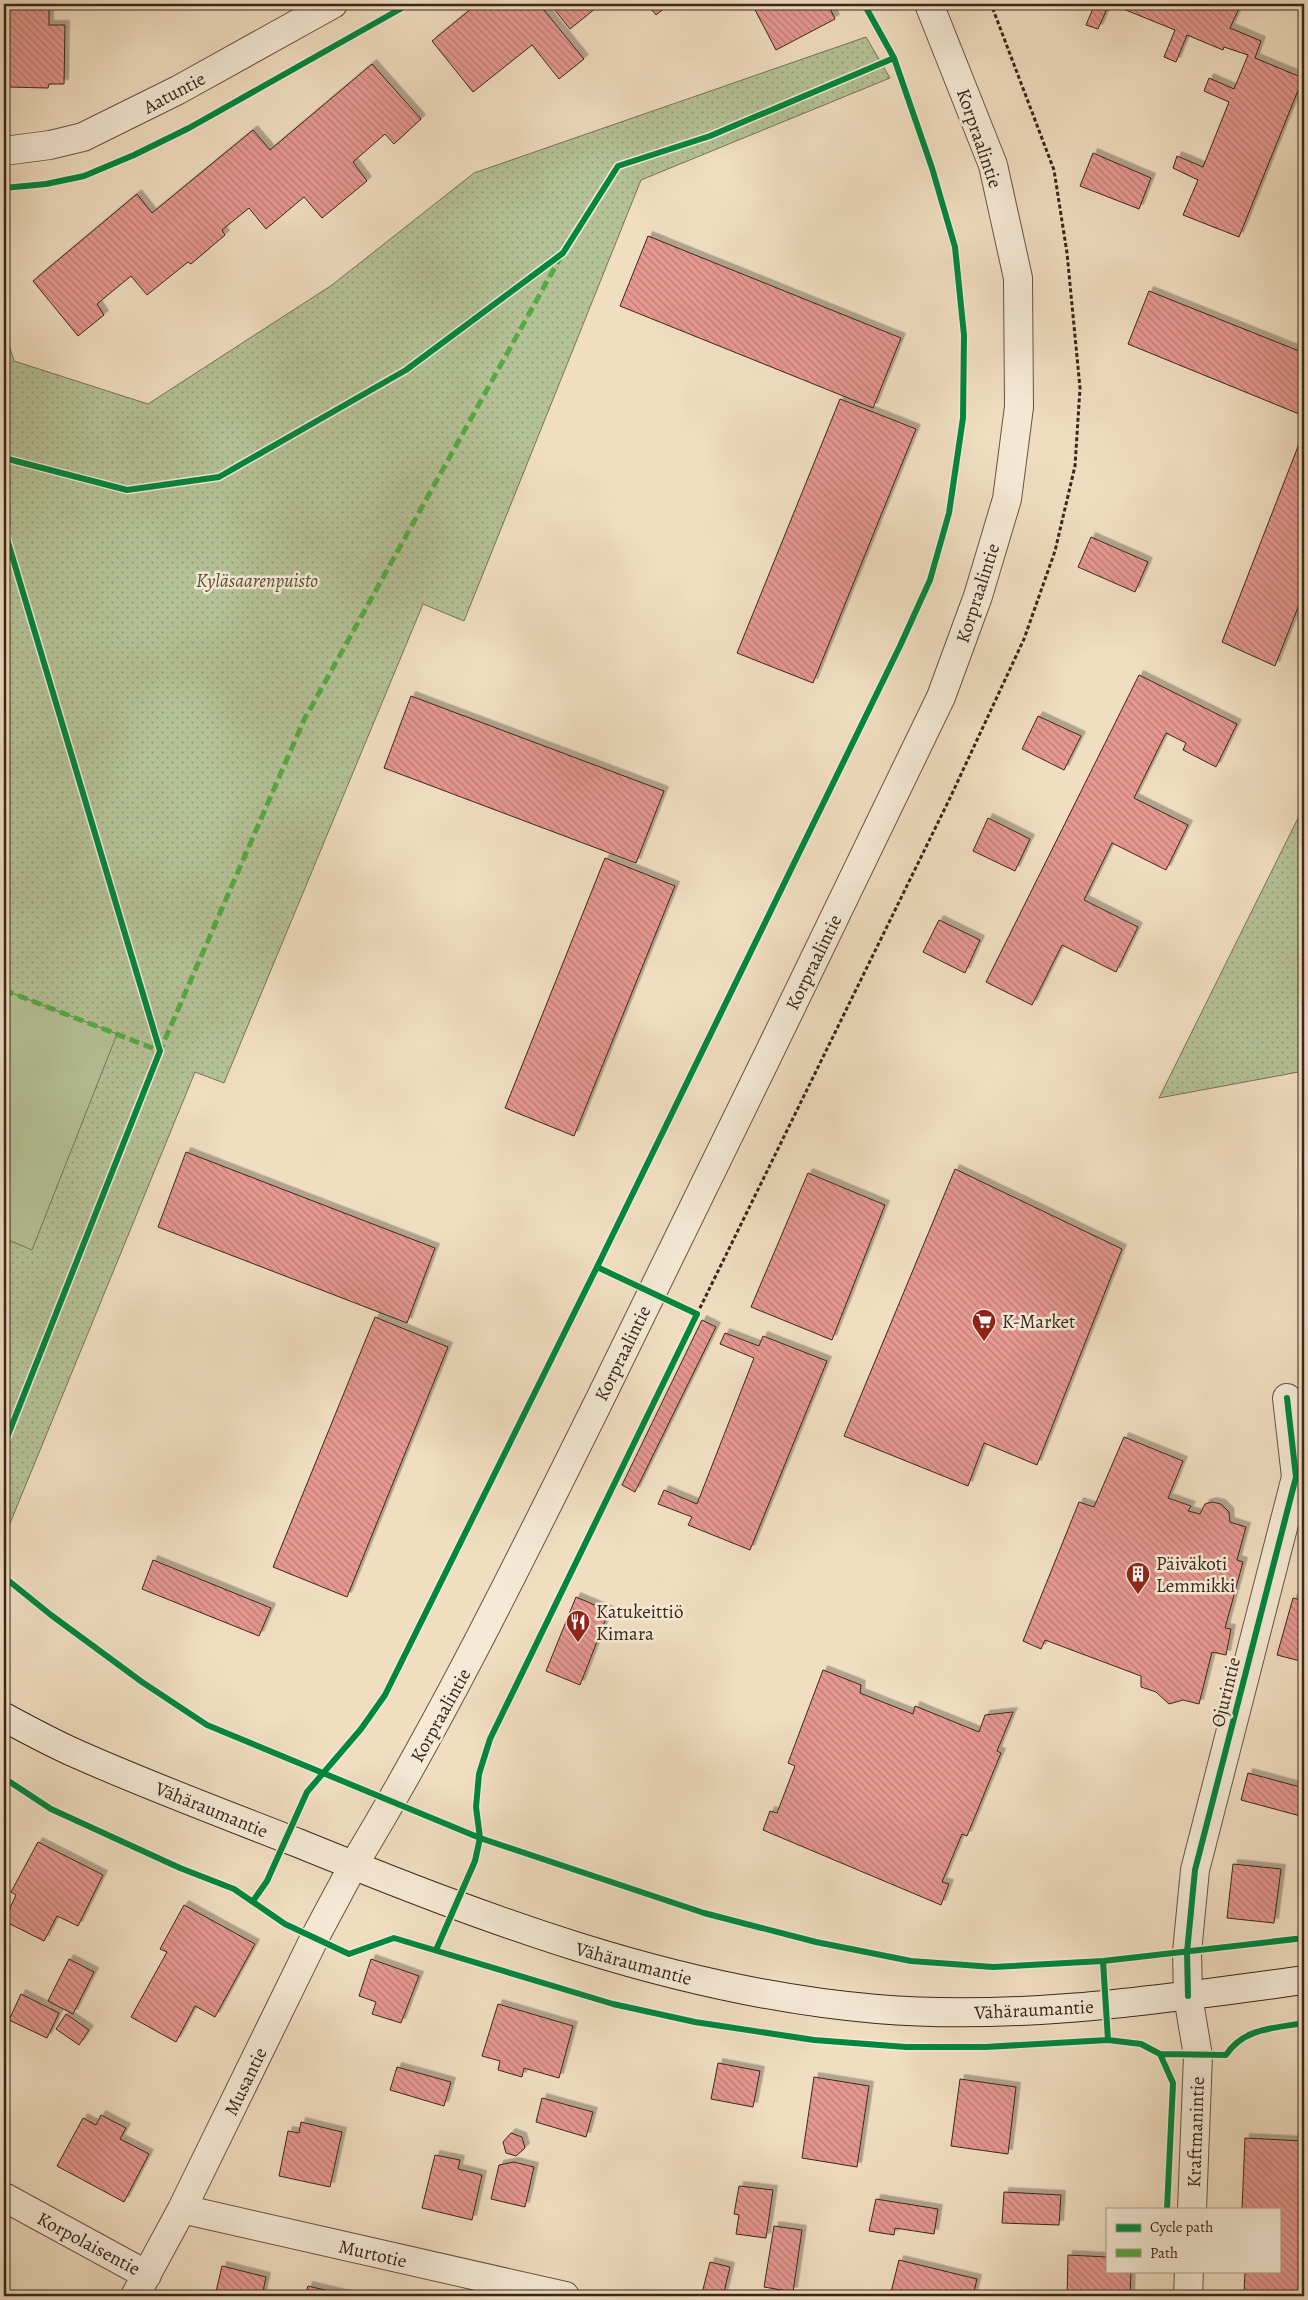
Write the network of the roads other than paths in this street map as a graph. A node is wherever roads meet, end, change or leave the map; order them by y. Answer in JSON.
{"nodes":[{"id":1,"x":333,"y":4,"type":"edge"},
{"id":2,"x":929,"y":4,"type":"edge"},
{"id":3,"x":305,"y":12,"type":"edge"},
{"id":4,"x":4,"y":151,"type":"edge"},
{"id":5,"x":1287,"y":1398,"type":"dead end"},
{"id":6,"x":4,"y":1718,"type":"edge"},
{"id":7,"x":353,"y":1866,"type":"junction"},
{"id":8,"x":1304,"y":1980,"type":"edge"},
{"id":9,"x":1188,"y":1996,"type":"junction"},
{"id":10,"x":4,"y":2197,"type":"edge"},
{"id":11,"x":1192,"y":2208,"type":"edge"},
{"id":12,"x":182,"y":2209,"type":"junction"},
{"id":13,"x":1189,"y":2272,"type":"edge"},
{"id":14,"x":141,"y":2286,"type":"edge"},
{"id":15,"x":565,"y":2296,"type":"edge"},
{"id":16,"x":1188,"y":2296,"type":"edge"}],
"edges":[{"from":1,"to":3,"type":"street","name":"Aatuntie"},
{"from":2,"to":7,"type":"street","name":"Korpraalintie"},
{"from":3,"to":4,"type":"street","name":"Aatuntie"},
{"from":5,"to":9,"type":"street","name":"Ojurintie"},
{"from":6,"to":7,"type":"street","name":"Vähäraumantie"},
{"from":7,"to":9,"type":"street","name":"Vähäraumantie"},
{"from":7,"to":12,"type":"street","name":"Musantie"},
{"from":8,"to":9,"type":"street","name":"Vähäraumantie"},
{"from":9,"to":11,"type":"street","name":"Kraftmanintie"},
{"from":10,"to":14,"type":"street","name":"Korpolaisentie"},
{"from":12,"to":14,"type":"street","name":"Musantie"},
{"from":12,"to":15,"type":"street","name":"Murtotie"},
{"from":13,"to":16,"type":"street"}]}
